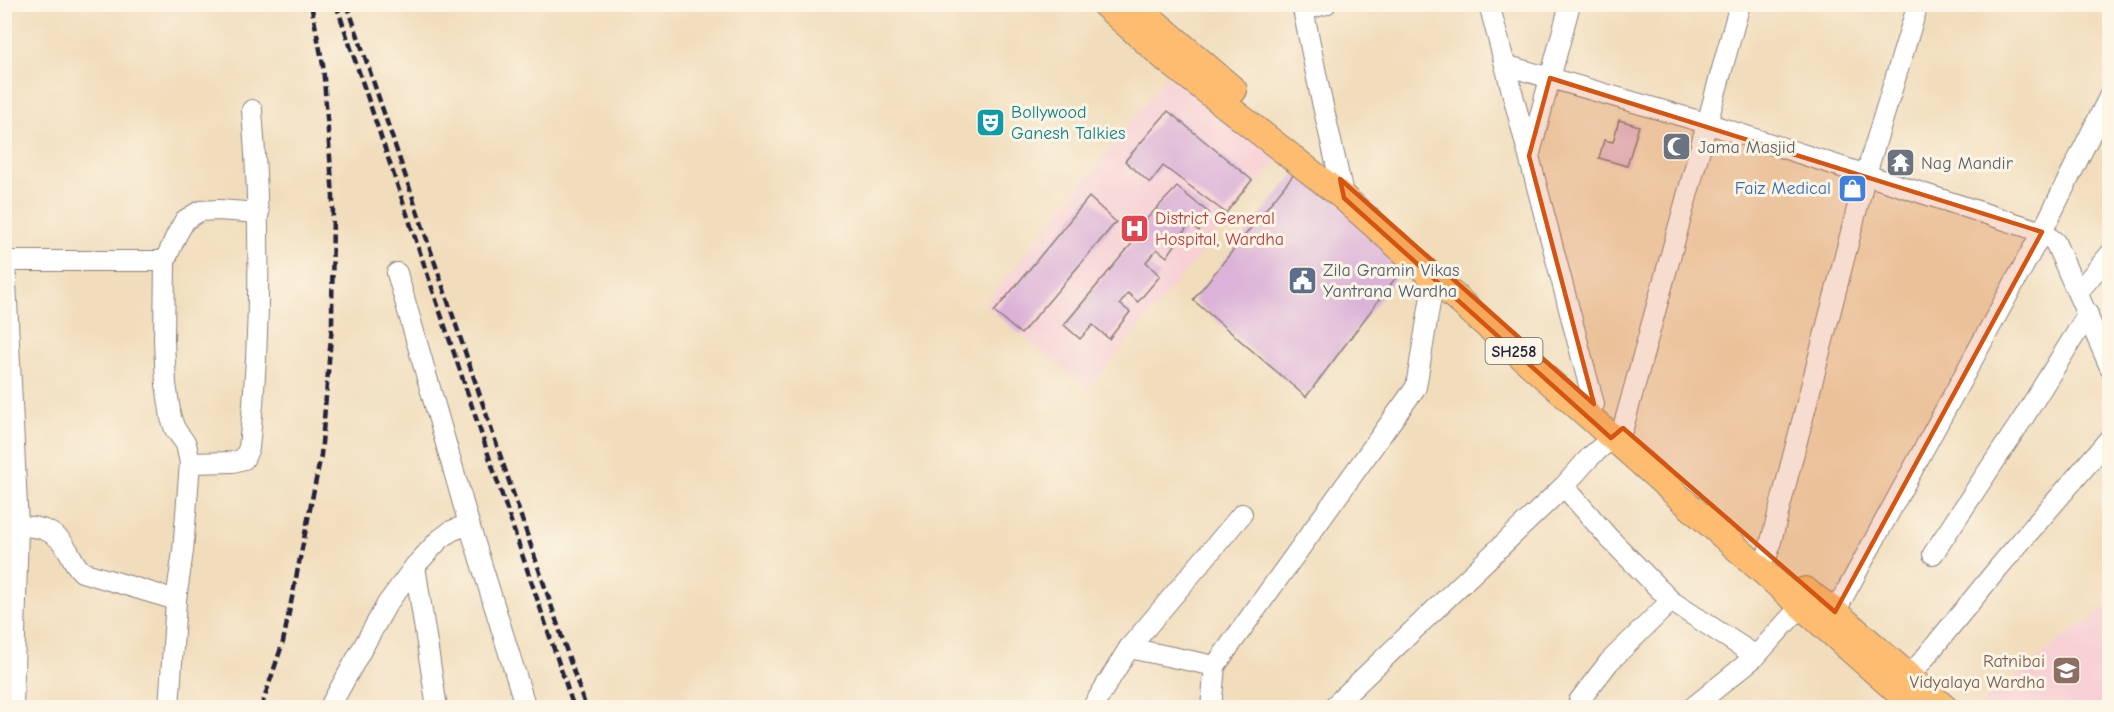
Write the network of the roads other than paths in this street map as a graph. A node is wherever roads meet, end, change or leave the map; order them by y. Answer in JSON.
{"nodes":[{"id":1,"x":1104,"y":4,"type":"edge"},
{"id":2,"x":1134,"y":4,"type":"edge"},
{"id":3,"x":1326,"y":4,"type":"edge"},
{"id":4,"x":1489,"y":4,"type":"edge"},
{"id":5,"x":1570,"y":4,"type":"edge"},
{"id":6,"x":1740,"y":4,"type":"edge"},
{"id":7,"x":1918,"y":4,"type":"edge"},
{"id":8,"x":1302,"y":7,"type":"edge"},
{"id":9,"x":1505,"y":65,"type":"junction"},
{"id":10,"x":1550,"y":78,"type":"junction"},
{"id":11,"x":2109,"y":95,"type":"edge"},
{"id":12,"x":252,"y":110,"type":"dead end"},
{"id":13,"x":1706,"y":123,"type":"junction"},
{"id":14,"x":1529,"y":156,"type":"junction"},
{"id":15,"x":1866,"y":174,"type":"junction"},
{"id":16,"x":1342,"y":189,"type":"junction"},
{"id":17,"x":259,"y":213,"type":"junction"},
{"id":18,"x":2042,"y":232,"type":"junction"},
{"id":19,"x":2109,"y":254,"type":"edge"},
{"id":20,"x":5,"y":261,"type":"edge"},
{"id":21,"x":165,"y":261,"type":"junction"},
{"id":22,"x":397,"y":273,"type":"dead end"},
{"id":23,"x":1434,"y":278,"type":"junction"},
{"id":24,"x":2078,"y":292,"type":"junction"},
{"id":25,"x":2088,"y":314,"type":"junction"},
{"id":26,"x":2109,"y":367,"type":"edge"},
{"id":27,"x":1594,"y":404,"type":"junction"},
{"id":28,"x":1617,"y":433,"type":"junction"},
{"id":29,"x":2109,"y":438,"type":"edge"},
{"id":30,"x":190,"y":463,"type":"junction"},
{"id":31,"x":1564,"y":486,"type":"junction"},
{"id":32,"x":1242,"y":514,"type":"dead end"},
{"id":33,"x":469,"y":524,"type":"junction"},
{"id":34,"x":18,"y":526,"type":"junction"},
{"id":35,"x":1768,"y":554,"type":"junction"},
{"id":36,"x":1933,"y":554,"type":"dead end"},
{"id":37,"x":415,"y":566,"type":"junction"},
{"id":38,"x":176,"y":600,"type":"junction"},
{"id":39,"x":1671,"y":601,"type":"junction"},
{"id":40,"x":1801,"y":606,"type":"junction"},
{"id":41,"x":1835,"y":612,"type":"junction"},
{"id":42,"x":1129,"y":648,"type":"junction"},
{"id":43,"x":1756,"y":656,"type":"junction"},
{"id":44,"x":1215,"y":666,"type":"junction"},
{"id":45,"x":1910,"y":676,"type":"junction"},
{"id":46,"x":1579,"y":701,"type":"dead end"},
{"id":47,"x":1925,"y":706,"type":"edge"},
{"id":48,"x":13,"y":708,"type":"edge"},
{"id":49,"x":169,"y":708,"type":"edge"},
{"id":50,"x":329,"y":708,"type":"edge"},
{"id":51,"x":437,"y":708,"type":"edge"},
{"id":52,"x":526,"y":708,"type":"edge"},
{"id":53,"x":1092,"y":708,"type":"edge"},
{"id":54,"x":1211,"y":708,"type":"edge"},
{"id":55,"x":1332,"y":708,"type":"edge"},
{"id":56,"x":1692,"y":708,"type":"edge"}],
"edges":[{"from":1,"to":16,"type":"main road","number":"SH258"},
{"from":2,"to":16,"type":"main road","number":"SH258"},
{"from":3,"to":8,"type":"street"},
{"from":4,"to":9,"type":"street"},
{"from":5,"to":10,"type":"street"},
{"from":6,"to":13,"type":"street"},
{"from":7,"to":15,"type":"street"},
{"from":8,"to":16,"type":"street"},
{"from":9,"to":10,"type":"street"},
{"from":9,"to":14,"type":"street"},
{"from":10,"to":13,"type":"street"},
{"from":10,"to":14,"type":"street"},
{"from":11,"to":18,"type":"street"},
{"from":12,"to":17,"type":"street"},
{"from":13,"to":15,"type":"street"},
{"from":13,"to":28,"type":"street"},
{"from":14,"to":27,"type":"street"},
{"from":15,"to":18,"type":"street"},
{"from":15,"to":35,"type":"street"},
{"from":16,"to":23,"type":"main road","number":"SH258"},
{"from":16,"to":27,"type":"main road","number":"SH258"},
{"from":17,"to":21,"type":"street"},
{"from":17,"to":30,"type":"street"},
{"from":18,"to":24,"type":"street"},
{"from":18,"to":41,"type":"street"},
{"from":19,"to":24,"type":"street"},
{"from":20,"to":21,"type":"street"},
{"from":20,"to":34,"type":"street"},
{"from":21,"to":30,"type":"street"},
{"from":22,"to":33,"type":"street"},
{"from":23,"to":28,"type":"main road","number":"SH258"},
{"from":23,"to":44,"type":"street"},
{"from":24,"to":25,"type":"street"},
{"from":25,"to":26,"type":"street"},
{"from":25,"to":36,"type":"street"},
{"from":27,"to":28,"type":"main road","number":"SH258"},
{"from":28,"to":31,"type":"street"},
{"from":28,"to":35,"type":"main road","number":"SH258"},
{"from":28,"to":40,"type":"main road","number":"SH258"},
{"from":29,"to":45,"type":"street"},
{"from":30,"to":38,"type":"street"},
{"from":31,"to":39,"type":"street"},
{"from":31,"to":55,"type":"street"},
{"from":32,"to":42,"type":"street"},
{"from":33,"to":37,"type":"street"},
{"from":33,"to":52,"type":"street"},
{"from":34,"to":38,"type":"street"},
{"from":34,"to":48,"type":"street"},
{"from":35,"to":41,"type":"main road","number":"SH258"},
{"from":37,"to":50,"type":"street"},
{"from":37,"to":51,"type":"street"},
{"from":38,"to":49,"type":"street"},
{"from":39,"to":43,"type":"street"},
{"from":39,"to":46,"type":"street"},
{"from":40,"to":43,"type":"street"},
{"from":40,"to":47,"type":"main road","number":"SH258"},
{"from":41,"to":45,"type":"main road","number":"SH258"},
{"from":42,"to":44,"type":"street"},
{"from":42,"to":53,"type":"street"},
{"from":43,"to":56,"type":"street"},
{"from":44,"to":54,"type":"street"},
{"from":45,"to":47,"type":"main road","number":"SH258"}]}
